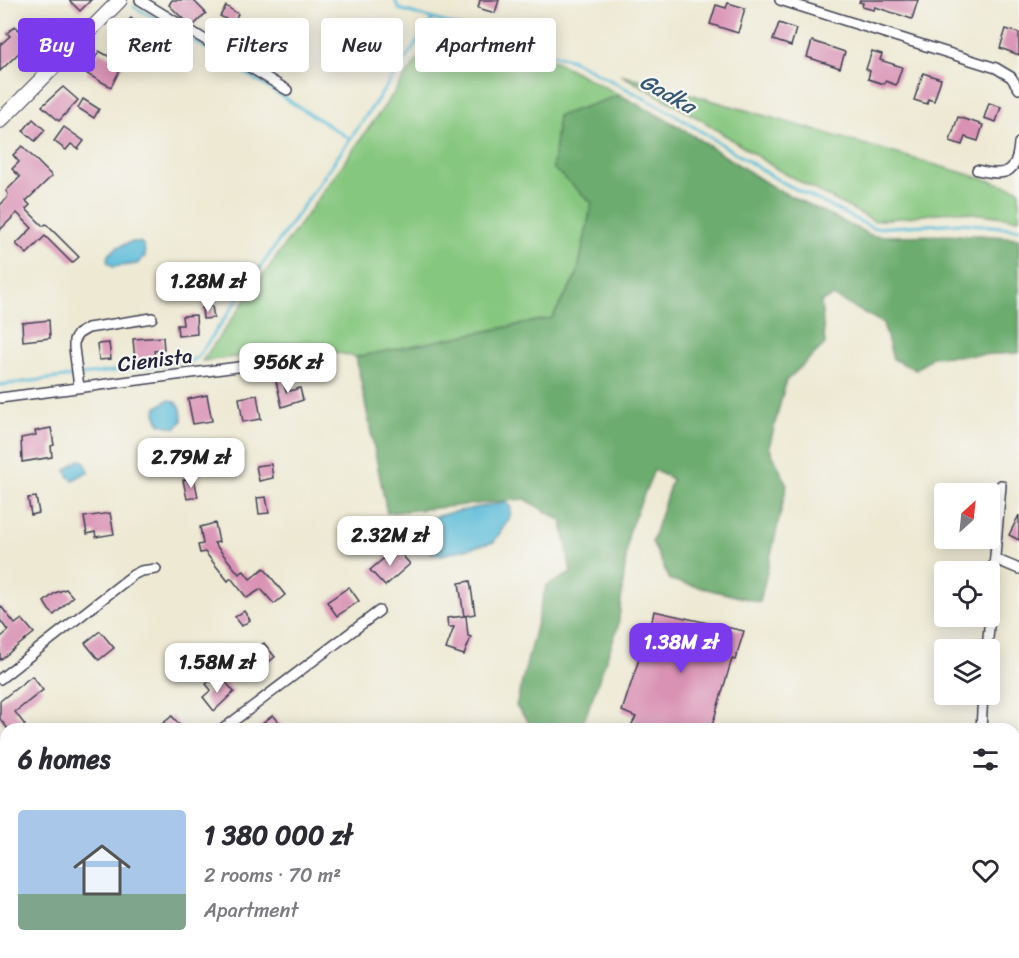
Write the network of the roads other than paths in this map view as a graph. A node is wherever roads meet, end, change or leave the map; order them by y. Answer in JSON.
{"nodes":[{"id":1,"x":120,"y":0,"type":"edge"},
{"id":2,"x":140,"y":0,"type":"edge"},
{"id":3,"x":780,"y":0,"type":"edge"},
{"id":4,"x":287,"y":90,"type":"dead end"},
{"id":5,"x":1019,"y":90,"type":"edge"},
{"id":6,"x":0,"y":121,"type":"edge"},
{"id":7,"x":1019,"y":143,"type":"edge"},
{"id":8,"x":977,"y":170,"type":"dead end"},
{"id":9,"x":152,"y":318,"type":"dead end"},
{"id":10,"x":315,"y":357,"type":"dead end"},
{"id":11,"x":79,"y":387,"type":"junction"},
{"id":12,"x":0,"y":398,"type":"edge"},
{"id":13,"x":1001,"y":485,"type":"dead end"},
{"id":14,"x":995,"y":559,"type":"joint"},
{"id":15,"x":156,"y":569,"type":"dead end"},
{"id":16,"x":1019,"y":569,"type":"edge"},
{"id":17,"x":379,"y":611,"type":"dead end"},
{"id":18,"x":0,"y":679,"type":"edge"},
{"id":19,"x":982,"y":705,"type":"edge"},
{"id":20,"x":231,"y":723,"type":"edge"},
{"id":21,"x":981,"y":723,"type":"edge"}],
"edges":[{"from":1,"to":6,"type":"street"},
{"from":2,"to":4,"type":"street"},
{"from":3,"to":5,"type":"street"},
{"from":7,"to":8,"type":"street"},
{"from":9,"to":11,"type":"street"},
{"from":10,"to":11,"type":"street","name":"Cienista"},
{"from":11,"to":12,"type":"street","name":"Cienista"},
{"from":13,"to":14,"type":"street"},
{"from":14,"to":16,"type":"street"},
{"from":15,"to":18,"type":"street"},
{"from":17,"to":20,"type":"street"},
{"from":19,"to":21,"type":"street"}]}
